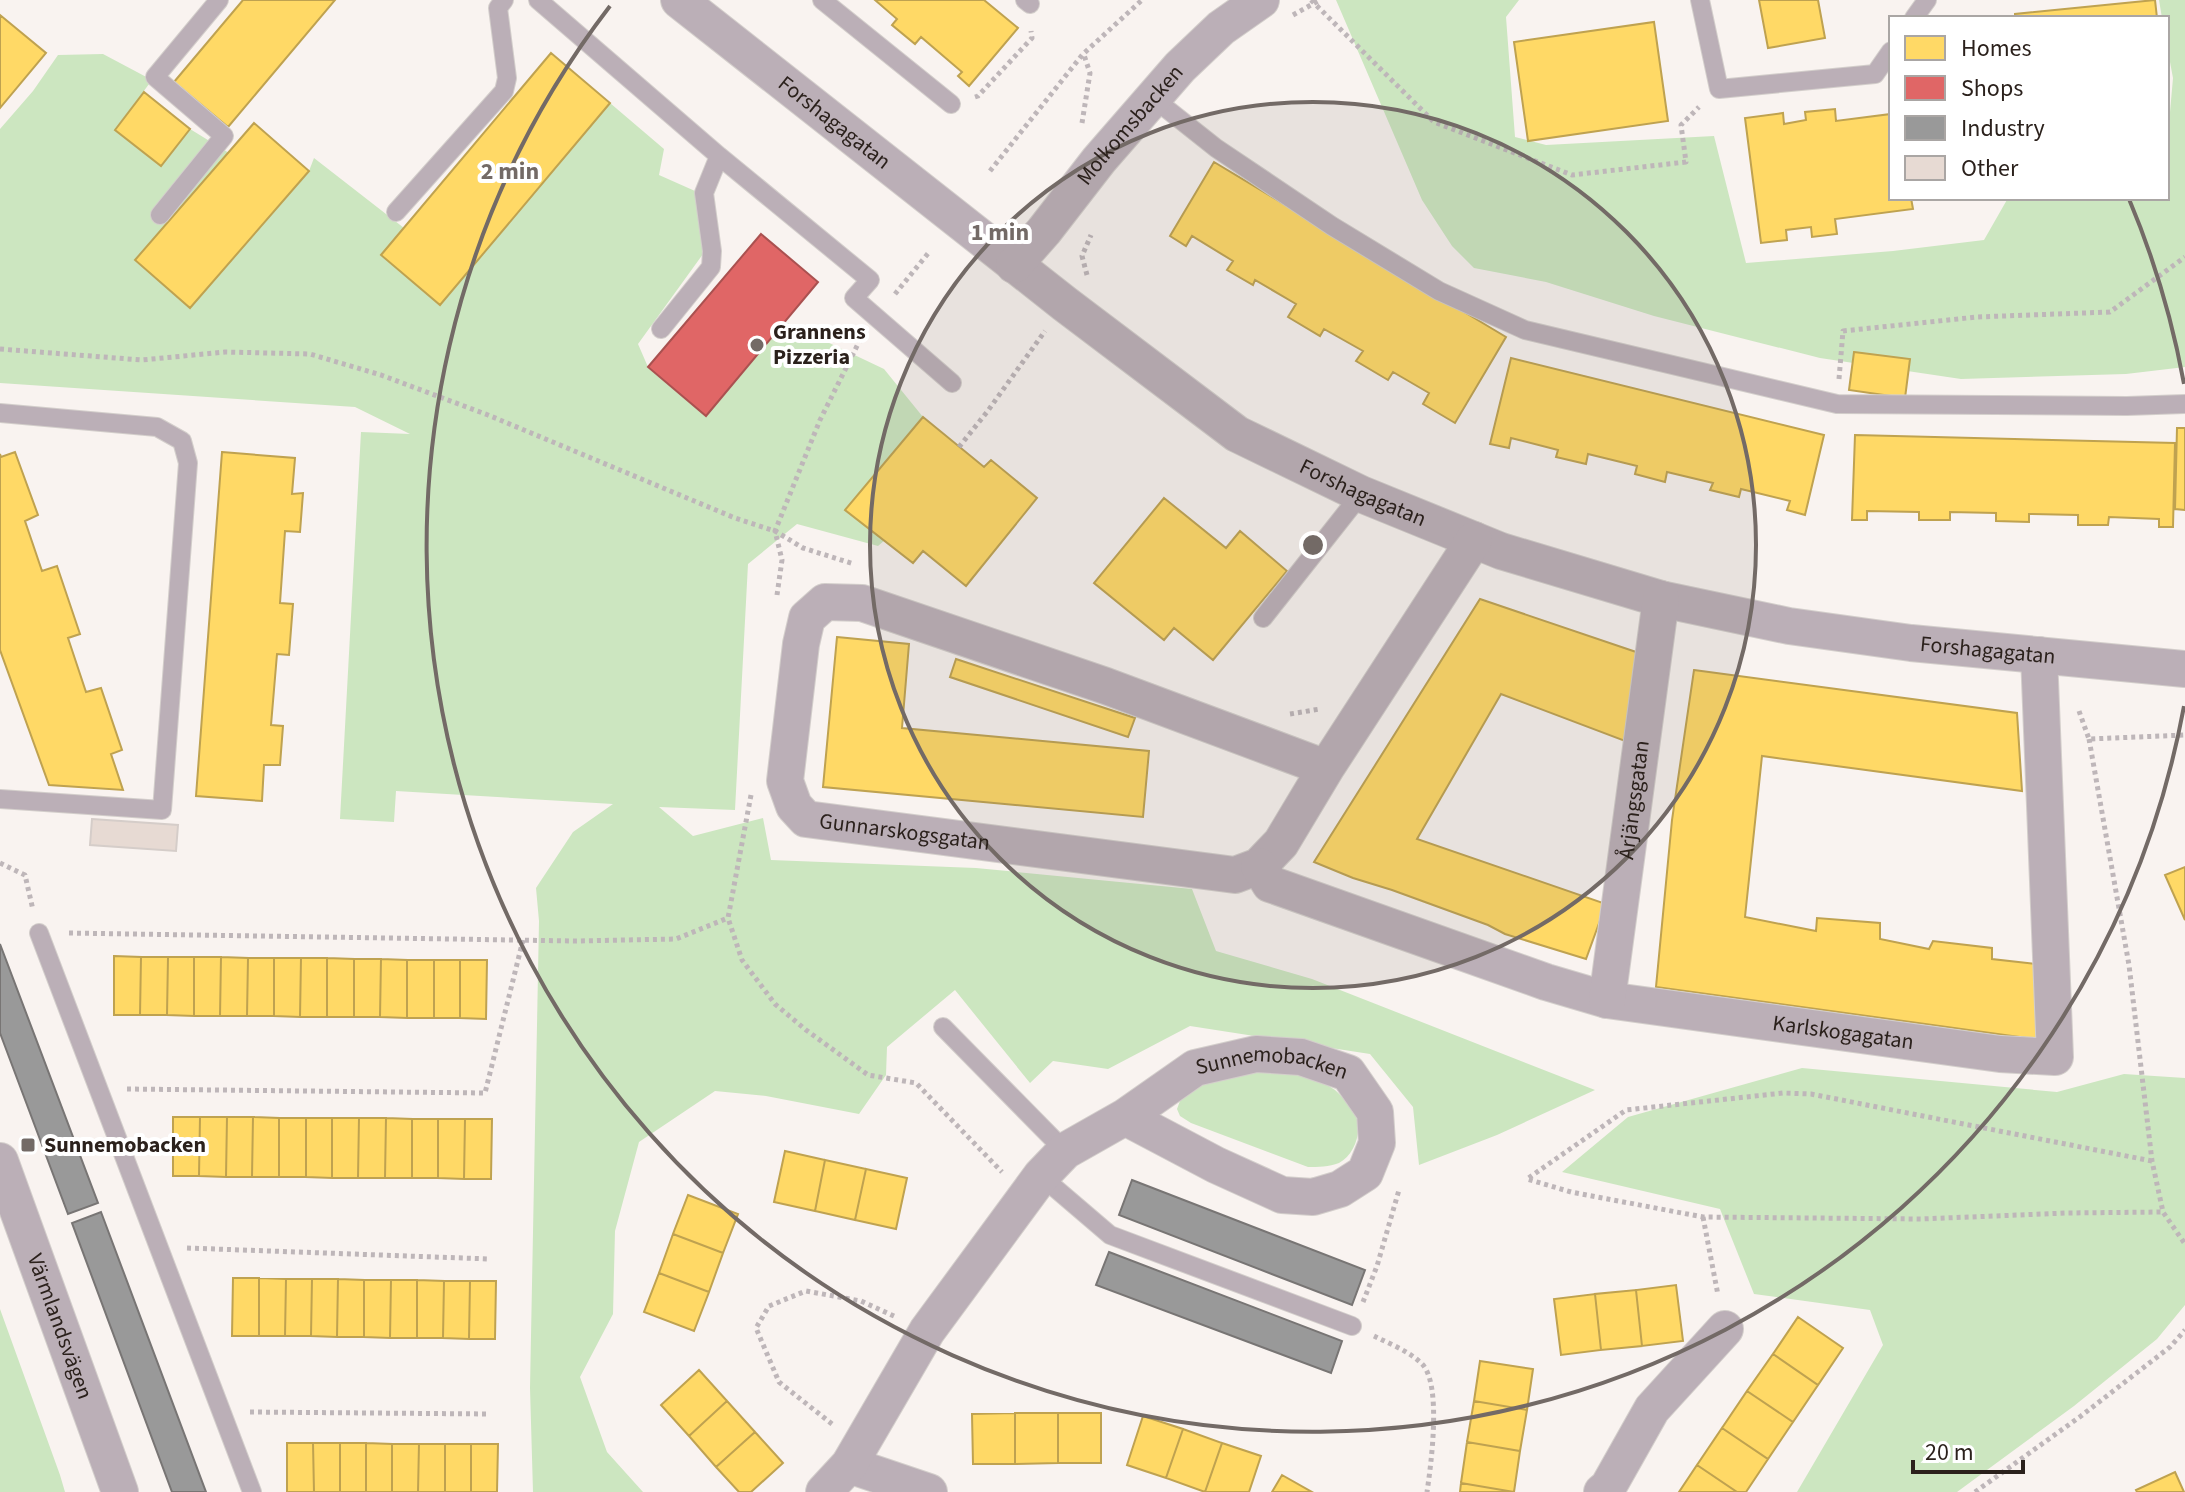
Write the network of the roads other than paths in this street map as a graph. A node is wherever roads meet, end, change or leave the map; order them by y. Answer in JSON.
{"nodes":[{"id":1,"x":219,"y":0,"type":"edge"},
{"id":2,"x":504,"y":0,"type":"edge"},
{"id":3,"x":538,"y":0,"type":"edge"},
{"id":4,"x":679,"y":0,"type":"edge"},
{"id":5,"x":822,"y":0,"type":"edge"},
{"id":6,"x":1700,"y":0,"type":"edge"},
{"id":7,"x":1276,"y":8,"type":"edge"},
{"id":8,"x":1889,"y":54,"type":"edge"},
{"id":9,"x":1153,"y":98,"type":"junction"},
{"id":10,"x":951,"y":104,"type":"road end"},
{"id":11,"x":719,"y":156,"type":"junction"},
{"id":12,"x":396,"y":212,"type":"dead end"},
{"id":13,"x":160,"y":215,"type":"dead end"},
{"id":14,"x":1014,"y":265,"type":"junction"},
{"id":15,"x":661,"y":329,"type":"dead end"},
{"id":16,"x":952,"y":383,"type":"dead end"},
{"id":17,"x":2185,"y":404,"type":"edge"},
{"id":18,"x":0,"y":413,"type":"edge"},
{"id":19,"x":1361,"y":494,"type":"junction"},
{"id":20,"x":1474,"y":540,"type":"junction"},
{"id":21,"x":1661,"y":599,"type":"junction"},
{"id":22,"x":1263,"y":618,"type":"dead end"},
{"id":23,"x":2039,"y":655,"type":"junction"},
{"id":24,"x":2185,"y":669,"type":"edge"},
{"id":25,"x":1326,"y":768,"type":"junction"},
{"id":26,"x":0,"y":799,"type":"edge"},
{"id":27,"x":1259,"y":866,"type":"junction"},
{"id":28,"x":39,"y":933,"type":"road end"},
{"id":29,"x":1607,"y":1000,"type":"junction"},
{"id":30,"x":943,"y":1027,"type":"dead end"},
{"id":31,"x":1125,"y":1117,"type":"junction"},
{"id":32,"x":0,"y":1161,"type":"edge"},
{"id":33,"x":1044,"y":1174,"type":"junction"},
{"id":34,"x":1355,"y":1320,"type":"road end"},
{"id":35,"x":1725,"y":1329,"type":"road end"},
{"id":36,"x":855,"y":1456,"type":"junction"},
{"id":37,"x":120,"y":1492,"type":"edge"},
{"id":38,"x":252,"y":1492,"type":"edge"},
{"id":39,"x":824,"y":1492,"type":"edge"},
{"id":40,"x":929,"y":1492,"type":"edge"},
{"id":41,"x":1602,"y":1492,"type":"edge"}],
"edges":[{"from":1,"to":13,"type":"lane"},
{"from":2,"to":12,"type":"lane"},
{"from":3,"to":11,"type":"lane"},
{"from":4,"to":14,"type":"street","name":"Forshagagatan"},
{"from":5,"to":10,"type":"lane"},
{"from":6,"to":8,"type":"lane"},
{"from":7,"to":9,"type":"street","name":"Molkomsbacken"},
{"from":9,"to":14,"type":"street","name":"Molkomsbacken"},
{"from":9,"to":17,"type":"lane"},
{"from":11,"to":15,"type":"lane"},
{"from":11,"to":16,"type":"lane"},
{"from":14,"to":19,"type":"street","name":"Forshagagatan"},
{"from":18,"to":26,"type":"lane"},
{"from":19,"to":20,"type":"street","name":"Forshagagatan"},
{"from":19,"to":22,"type":"lane"},
{"from":20,"to":21,"type":"street","name":"Forshagagatan"},
{"from":20,"to":25,"type":"street"},
{"from":21,"to":23,"type":"street","name":"Forshagagatan"},
{"from":21,"to":29,"type":"street","name":"Årjängsgatan"},
{"from":23,"to":24,"type":"street","name":"Forshagagatan"},
{"from":23,"to":29,"type":"street","name":"Karlskogagatan"},
{"from":25,"to":27,"type":"street"},
{"from":25,"to":27,"type":"street","name":"Gunnarskogsgatan"},
{"from":27,"to":29,"type":"street","name":"Karlskogagatan"},
{"from":28,"to":38,"type":"lane"},
{"from":30,"to":33,"type":"lane"},
{"from":31,"to":31,"type":"street","name":"Sunnemobacken"},
{"from":31,"to":33,"type":"street","name":"Sunnemobacken"},
{"from":32,"to":37,"type":"street","name":"Värmlandsvägen"},
{"from":33,"to":34,"type":"lane"},
{"from":33,"to":36,"type":"street","name":"Sunnemobacken"},
{"from":35,"to":41,"type":"street"},
{"from":36,"to":39,"type":"street","name":"Sunnemobacken"},
{"from":36,"to":40,"type":"street"}]}
